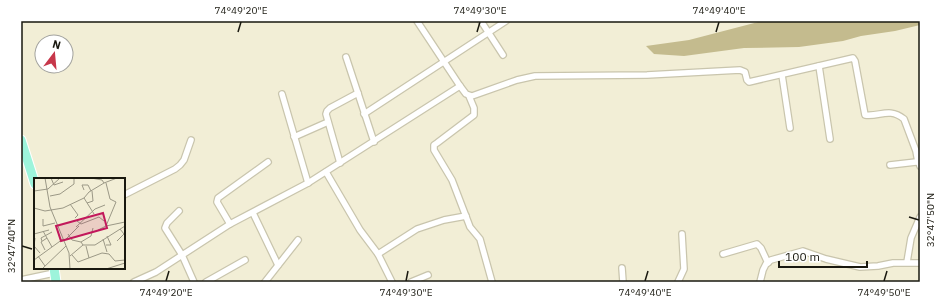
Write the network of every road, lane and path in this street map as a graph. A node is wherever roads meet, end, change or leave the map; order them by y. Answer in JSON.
{"nodes":[{"id":1,"x":417,"y":21,"type":"edge"},
{"id":2,"x":481,"y":21,"type":"edge"},
{"id":3,"x":506,"y":21,"type":"edge"},
{"id":4,"x":489,"y":32,"type":"junction"},
{"id":5,"x":503,"y":55,"type":"dead end"},
{"id":6,"x":346,"y":57,"type":"dead end"},
{"id":7,"x":444,"y":62,"type":"junction"},
{"id":8,"x":819,"y":66,"type":"junction"},
{"id":9,"x":782,"y":75,"type":"junction"},
{"id":10,"x":460,"y":86,"type":"junction"},
{"id":11,"x":358,"y":93,"type":"junction"},
{"id":12,"x":282,"y":94,"type":"dead end"},
{"id":13,"x":469,"y":96,"type":"junction"},
{"id":14,"x":364,"y":114,"type":"junction"},
{"id":15,"x":328,"y":122,"type":"junction"},
{"id":16,"x":790,"y":128,"type":"dead end"},
{"id":17,"x":294,"y":137,"type":"junction"},
{"id":18,"x":830,"y":139,"type":"dead end"},
{"id":19,"x":21,"y":140,"type":"edge"},
{"id":20,"x":191,"y":140,"type":"dead end"},
{"id":21,"x":374,"y":142,"type":"junction"},
{"id":22,"x":268,"y":162,"type":"dead end"},
{"id":23,"x":340,"y":163,"type":"junction"},
{"id":24,"x":919,"y":164,"type":"edge"},
{"id":25,"x":890,"y":165,"type":"dead end"},
{"id":26,"x":326,"y":172,"type":"junction"},
{"id":27,"x":34,"y":181,"type":"edge"},
{"id":28,"x":308,"y":183,"type":"junction"},
{"id":29,"x":125,"y":194,"type":"edge"},
{"id":30,"x":179,"y":211,"type":"dead end"},
{"id":31,"x":253,"y":213,"type":"junction"},
{"id":32,"x":466,"y":216,"type":"junction"},
{"id":33,"x":920,"y":217,"type":"edge"},
{"id":34,"x":230,"y":224,"type":"junction"},
{"id":35,"x":682,"y":234,"type":"dead end"},
{"id":36,"x":298,"y":240,"type":"dead end"},
{"id":37,"x":378,"y":254,"type":"junction"},
{"id":38,"x":723,"y":254,"type":"dead end"},
{"id":39,"x":182,"y":255,"type":"junction"},
{"id":40,"x":245,"y":260,"type":"dead end"},
{"id":41,"x":907,"y":262,"type":"junction"},
{"id":42,"x":768,"y":263,"type":"junction"},
{"id":43,"x":920,"y":263,"type":"edge"},
{"id":44,"x":278,"y":265,"type":"junction"},
{"id":45,"x":622,"y":268,"type":"dead end"},
{"id":46,"x":54,"y":274,"type":"edge"},
{"id":47,"x":428,"y":275,"type":"dead end"},
{"id":48,"x":21,"y":280,"type":"edge"},
{"id":49,"x":134,"y":282,"type":"edge"},
{"id":50,"x":194,"y":282,"type":"edge"},
{"id":51,"x":206,"y":282,"type":"edge"},
{"id":52,"x":265,"y":282,"type":"edge"},
{"id":53,"x":392,"y":282,"type":"edge"},
{"id":54,"x":411,"y":282,"type":"edge"},
{"id":55,"x":492,"y":282,"type":"edge"},
{"id":56,"x":623,"y":282,"type":"edge"},
{"id":57,"x":678,"y":282,"type":"edge"},
{"id":58,"x":760,"y":282,"type":"edge"}],
"edges":[{"from":1,"to":7,"type":"street"},
{"from":2,"to":4,"type":"street"},
{"from":3,"to":4,"type":"street"},
{"from":4,"to":5,"type":"street"},
{"from":4,"to":7,"type":"street"},
{"from":6,"to":11,"type":"street"},
{"from":7,"to":10,"type":"street"},
{"from":7,"to":14,"type":"street"},
{"from":8,"to":9,"type":"street"},
{"from":8,"to":18,"type":"street"},
{"from":8,"to":24,"type":"street"},
{"from":9,"to":13,"type":"street"},
{"from":9,"to":16,"type":"street"},
{"from":10,"to":13,"type":"street"},
{"from":10,"to":21,"type":"street"},
{"from":11,"to":14,"type":"street"},
{"from":11,"to":15,"type":"street"},
{"from":12,"to":17,"type":"street"},
{"from":13,"to":32,"type":"street"},
{"from":14,"to":21,"type":"street"},
{"from":15,"to":17,"type":"street"},
{"from":15,"to":23,"type":"street"},
{"from":17,"to":28,"type":"street"},
{"from":19,"to":27,"type":"main road"},
{"from":20,"to":29,"type":"street"},
{"from":21,"to":23,"type":"street"},
{"from":22,"to":34,"type":"street"},
{"from":23,"to":26,"type":"street"},
{"from":24,"to":25,"type":"street"},
{"from":26,"to":28,"type":"street"},
{"from":26,"to":37,"type":"street"},
{"from":28,"to":31,"type":"street"},
{"from":30,"to":39,"type":"street"},
{"from":31,"to":34,"type":"street"},
{"from":31,"to":44,"type":"street"},
{"from":32,"to":37,"type":"street"},
{"from":32,"to":55,"type":"street"},
{"from":33,"to":41,"type":"street"},
{"from":34,"to":39,"type":"street"},
{"from":35,"to":57,"type":"street"},
{"from":36,"to":44,"type":"street"},
{"from":37,"to":53,"type":"street"},
{"from":38,"to":42,"type":"street"},
{"from":39,"to":49,"type":"street"},
{"from":39,"to":50,"type":"street"},
{"from":40,"to":51,"type":"street"},
{"from":41,"to":42,"type":"street"},
{"from":41,"to":43,"type":"street"},
{"from":42,"to":58,"type":"street"},
{"from":44,"to":52,"type":"street"},
{"from":45,"to":56,"type":"street"},
{"from":46,"to":48,"type":"street"},
{"from":47,"to":54,"type":"street"}]}
